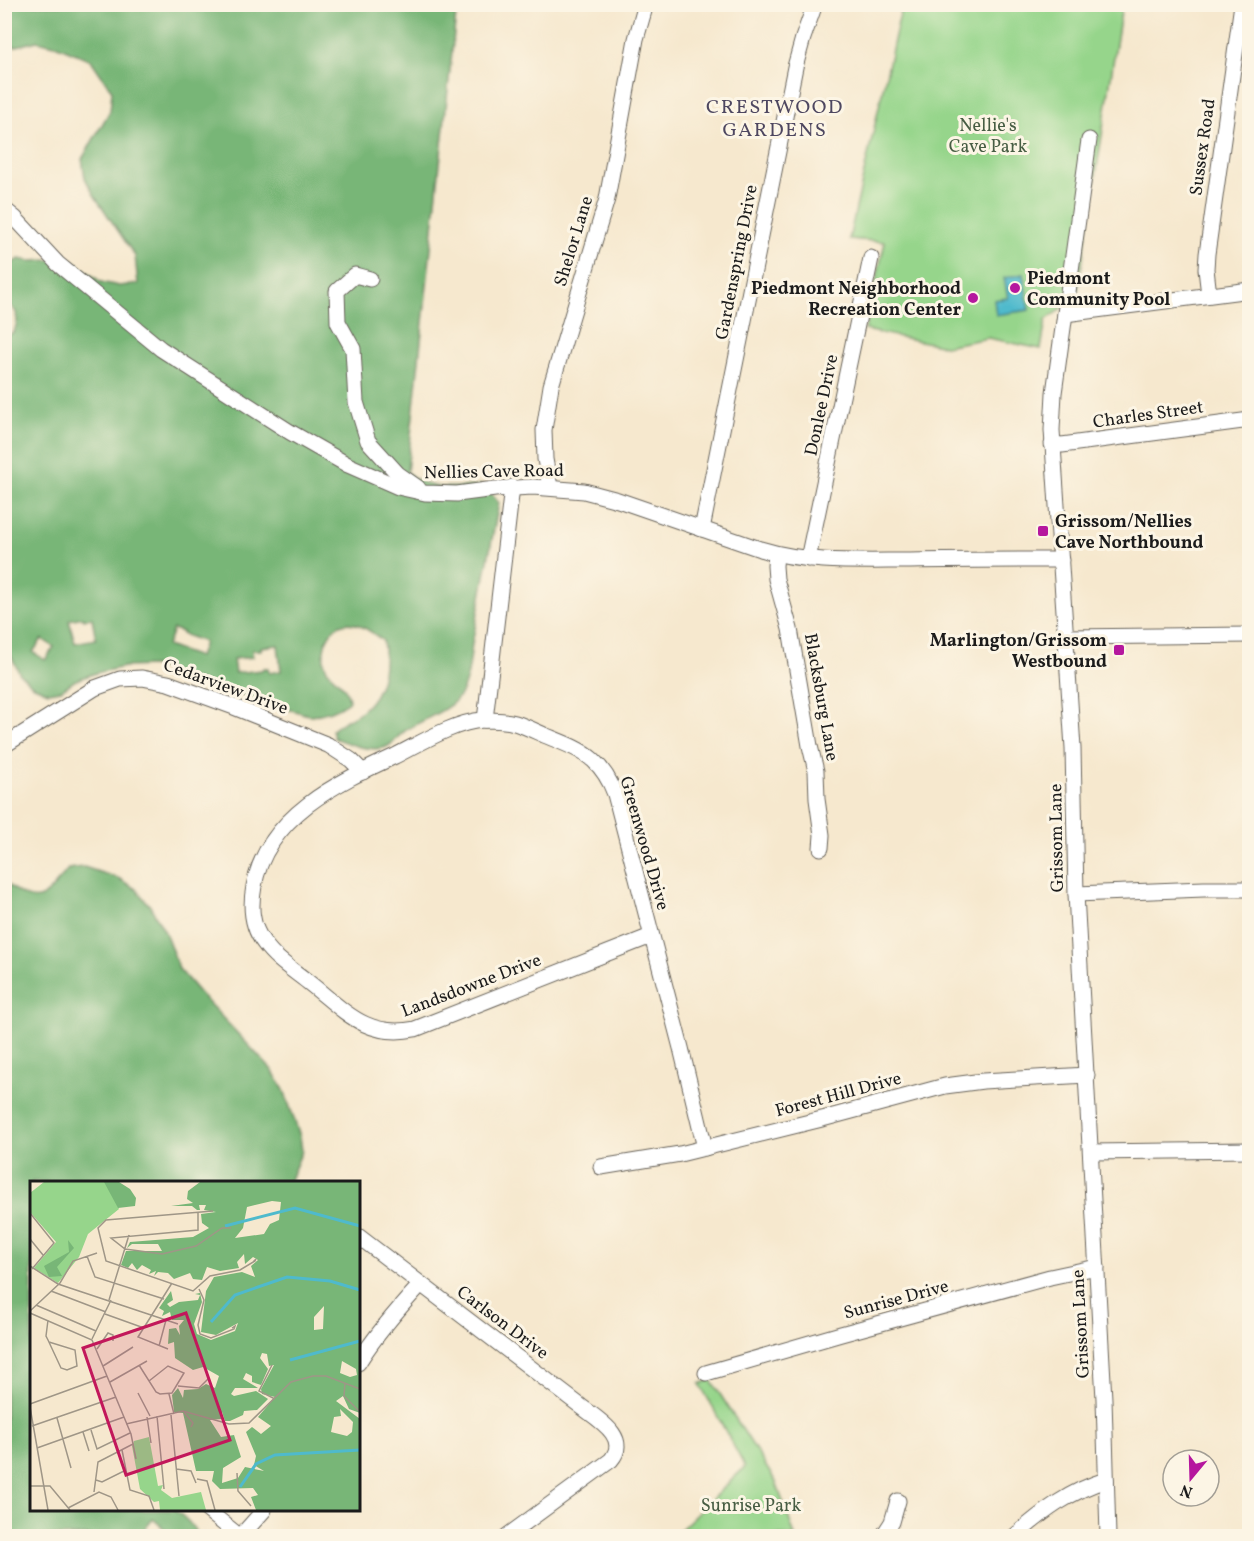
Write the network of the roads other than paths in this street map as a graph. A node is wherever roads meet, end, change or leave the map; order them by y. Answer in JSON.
{"nodes":[{"id":1,"x":646,"y":4,"type":"edge"},
{"id":2,"x":815,"y":4,"type":"edge"},
{"id":3,"x":1242,"y":4,"type":"edge"},
{"id":4,"x":1250,"y":58,"type":"edge"},
{"id":5,"x":1233,"y":62,"type":"junction"},
{"id":6,"x":1089,"y":140,"type":"dead end"},
{"id":7,"x":4,"y":209,"type":"edge"},
{"id":8,"x":871,"y":258,"type":"dead end"},
{"id":9,"x":370,"y":279,"type":"dead end"},
{"id":10,"x":1250,"y":290,"type":"edge"},
{"id":11,"x":1209,"y":295,"type":"junction"},
{"id":12,"x":1065,"y":314,"type":"junction"},
{"id":13,"x":1250,"y":420,"type":"edge"},
{"id":14,"x":1052,"y":444,"type":"junction"},
{"id":15,"x":550,"y":487,"type":"junction"},
{"id":16,"x":512,"y":488,"type":"junction"},
{"id":17,"x":425,"y":493,"type":"junction"},
{"id":18,"x":702,"y":529,"type":"junction"},
{"id":19,"x":776,"y":554,"type":"junction"},
{"id":20,"x":808,"y":559,"type":"junction"},
{"id":21,"x":1061,"y":560,"type":"junction"},
{"id":22,"x":1250,"y":634,"type":"edge"},
{"id":23,"x":1066,"y":637,"type":"junction"},
{"id":24,"x":484,"y":720,"type":"junction"},
{"id":25,"x":8,"y":743,"type":"dead end"},
{"id":26,"x":363,"y":772,"type":"junction"},
{"id":27,"x":821,"y":848,"type":"dead end"},
{"id":28,"x":1250,"y":889,"type":"edge"},
{"id":29,"x":1076,"y":894,"type":"junction"},
{"id":30,"x":651,"y":936,"type":"junction"},
{"id":31,"x":1087,"y":1076,"type":"junction"},
{"id":32,"x":705,"y":1148,"type":"junction"},
{"id":33,"x":1250,"y":1150,"type":"edge"},
{"id":34,"x":1091,"y":1152,"type":"junction"},
{"id":35,"x":601,"y":1167,"type":"dead end"},
{"id":36,"x":360,"y":1238,"type":"edge"},
{"id":37,"x":1097,"y":1267,"type":"junction"},
{"id":38,"x":421,"y":1284,"type":"junction"},
{"id":39,"x":360,"y":1360,"type":"edge"},
{"id":40,"x":706,"y":1373,"type":"dead end"},
{"id":41,"x":1106,"y":1480,"type":"junction"},
{"id":42,"x":898,"y":1501,"type":"dead end"},
{"id":43,"x":209,"y":1511,"type":"edge"},
{"id":44,"x":262,"y":1511,"type":"edge"},
{"id":45,"x":516,"y":1534,"type":"edge"},
{"id":46,"x":240,"y":1536,"type":"edge"},
{"id":47,"x":883,"y":1536,"type":"edge"},
{"id":48,"x":1015,"y":1536,"type":"edge"},
{"id":49,"x":1108,"y":1536,"type":"edge"}],
"edges":[{"from":1,"to":15,"type":"street","name":"Shelor Lane"},
{"from":2,"to":18,"type":"street","name":"Gardenspring Drive"},
{"from":3,"to":5,"type":"street","name":"Sussex Road"},
{"from":4,"to":5,"type":"street"},
{"from":5,"to":11,"type":"street","name":"Sussex Road"},
{"from":6,"to":12,"type":"street","name":"Grissom Lane"},
{"from":7,"to":17,"type":"street","name":"Nellies Cave Road"},
{"from":8,"to":20,"type":"street","name":"Donlee Drive"},
{"from":9,"to":17,"type":"street"},
{"from":10,"to":11,"type":"street"},
{"from":11,"to":12,"type":"street"},
{"from":12,"to":14,"type":"street","name":"Grissom Lane"},
{"from":13,"to":14,"type":"street","name":"Charles Street"},
{"from":14,"to":21,"type":"street","name":"Grissom Lane"},
{"from":15,"to":16,"type":"street","name":"Nellies Cave Road"},
{"from":15,"to":18,"type":"street","name":"Nellies Cave Road"},
{"from":16,"to":17,"type":"street","name":"Nellies Cave Road"},
{"from":16,"to":24,"type":"street"},
{"from":18,"to":19,"type":"street","name":"Nellies Cave Road"},
{"from":19,"to":20,"type":"street","name":"Nellies Cave Road"},
{"from":19,"to":27,"type":"street","name":"Blacksburg Lane"},
{"from":20,"to":21,"type":"street","name":"Nellies Cave Road"},
{"from":21,"to":23,"type":"street","name":"Grissom Lane"},
{"from":22,"to":23,"type":"street"},
{"from":23,"to":29,"type":"street","name":"Grissom Lane"},
{"from":24,"to":26,"type":"street","name":"Greenwood Drive"},
{"from":24,"to":30,"type":"street","name":"Greenwood Drive"},
{"from":25,"to":26,"type":"street","name":"Cedarview Drive"},
{"from":26,"to":30,"type":"street","name":"Landsdowne Drive"},
{"from":28,"to":29,"type":"street"},
{"from":29,"to":31,"type":"street","name":"Grissom Lane"},
{"from":30,"to":32,"type":"street","name":"Greenwood Drive"},
{"from":31,"to":32,"type":"street","name":"Forest Hill Drive"},
{"from":31,"to":34,"type":"street","name":"Grissom Lane"},
{"from":32,"to":35,"type":"street","name":"Forest Hill Drive"},
{"from":33,"to":34,"type":"street"},
{"from":34,"to":37,"type":"street","name":"Grissom Lane"},
{"from":36,"to":38,"type":"street","name":"Carlson Drive"},
{"from":37,"to":40,"type":"street","name":"Sunrise Drive"},
{"from":37,"to":41,"type":"street","name":"Grissom Lane"},
{"from":38,"to":39,"type":"street"},
{"from":38,"to":45,"type":"street","name":"Carlson Drive"},
{"from":41,"to":48,"type":"street"},
{"from":41,"to":49,"type":"street","name":"Grissom Lane"},
{"from":42,"to":47,"type":"street"},
{"from":43,"to":46,"type":"street"},
{"from":44,"to":46,"type":"street"}]}
